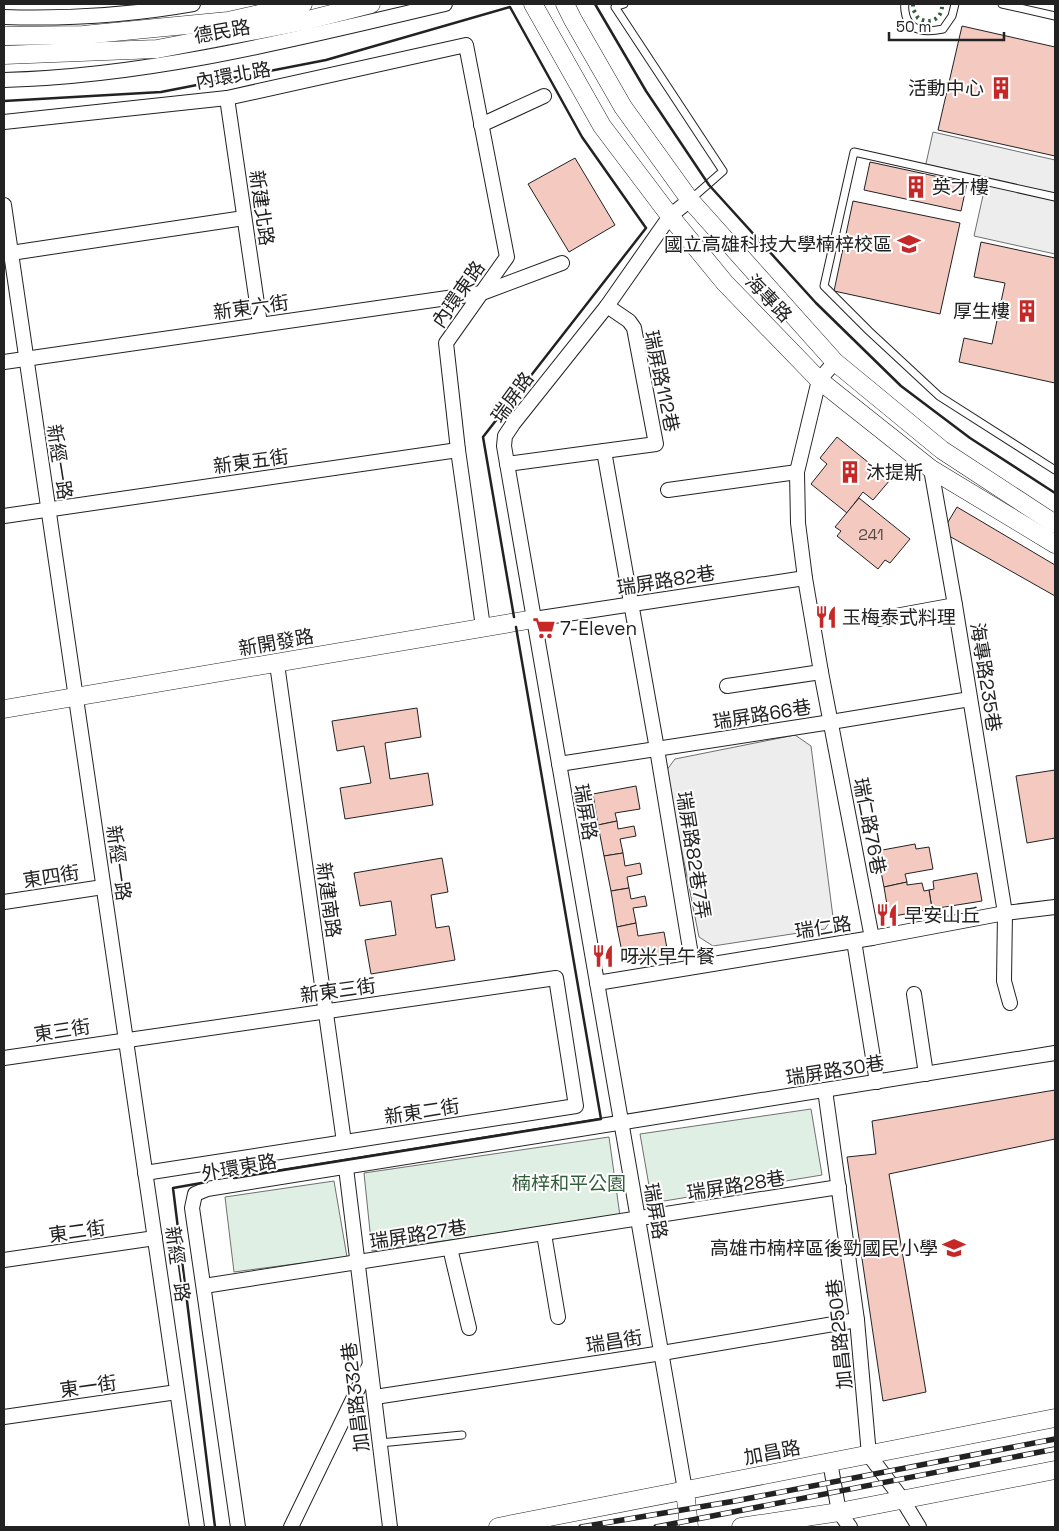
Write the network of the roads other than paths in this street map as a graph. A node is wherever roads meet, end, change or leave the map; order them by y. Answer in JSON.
{"nodes":[{"id":1,"x":193,"y":4,"type":"edge"},
{"id":2,"x":303,"y":4,"type":"edge"},
{"id":3,"x":371,"y":4,"type":"edge"},
{"id":4,"x":445,"y":4,"type":"edge"},
{"id":5,"x":533,"y":4,"type":"edge"},
{"id":6,"x":565,"y":4,"type":"edge"},
{"id":7,"x":624,"y":4,"type":"edge"},
{"id":8,"x":905,"y":4,"type":"edge"},
{"id":9,"x":955,"y":4,"type":"edge"},
{"id":10,"x":1002,"y":4,"type":"edge"},
{"id":11,"x":1055,"y":16,"type":"edge"},
{"id":12,"x":4,"y":17,"type":"edge"},
{"id":13,"x":4,"y":36,"type":"edge"},
{"id":14,"x":466,"y":45,"type":"joint"},
{"id":15,"x":4,"y":55,"type":"edge"},
{"id":16,"x":4,"y":80,"type":"edge"},
{"id":17,"x":544,"y":96,"type":"dead end"},
{"id":18,"x":226,"y":98,"type":"junction"},
{"id":19,"x":4,"y":122,"type":"edge"},
{"id":20,"x":481,"y":125,"type":"junction"},
{"id":21,"x":1055,"y":197,"type":"edge"},
{"id":22,"x":690,"y":200,"type":"junction"},
{"id":23,"x":4,"y":209,"type":"edge"},
{"id":24,"x":670,"y":216,"type":"junction"},
{"id":25,"x":244,"y":218,"type":"junction"},
{"id":26,"x":11,"y":253,"type":"junction"},
{"id":27,"x":562,"y":264,"type":"dead end"},
{"id":28,"x":482,"y":293,"type":"junction"},
{"id":29,"x":608,"y":306,"type":"junction"},
{"id":30,"x":260,"y":324,"type":"junction"},
{"id":31,"x":26,"y":359,"type":"junction"},
{"id":32,"x":4,"y":362,"type":"edge"},
{"id":33,"x":835,"y":362,"type":"junction"},
{"id":34,"x":819,"y":380,"type":"junction"},
{"id":35,"x":458,"y":450,"type":"junction"},
{"id":36,"x":604,"y":451,"type":"junction"},
{"id":37,"x":937,"y":460,"type":"junction"},
{"id":38,"x":507,"y":464,"type":"junction"},
{"id":39,"x":1055,"y":470,"type":"edge"},
{"id":40,"x":797,"y":472,"type":"junction"},
{"id":41,"x":668,"y":490,"type":"dead end"},
{"id":42,"x":48,"y":509,"type":"junction"},
{"id":43,"x":4,"y":516,"type":"edge"},
{"id":44,"x":1055,"y":524,"type":"edge"},
{"id":45,"x":1055,"y":544,"type":"edge"},
{"id":46,"x":805,"y":578,"type":"junction"},
{"id":47,"x":631,"y":605,"type":"junction"},
{"id":48,"x":955,"y":605,"type":"junction"},
{"id":49,"x":534,"y":619,"type":"junction"},
{"id":50,"x":879,"y":620,"type":"dead end"},
{"id":51,"x":483,"y":628,"type":"junction"},
{"id":52,"x":277,"y":664,"type":"junction"},
{"id":53,"x":821,"y":672,"type":"junction"},
{"id":54,"x":727,"y":686,"type":"dead end"},
{"id":55,"x":76,"y":698,"type":"junction"},
{"id":56,"x":970,"y":698,"type":"junction"},
{"id":57,"x":4,"y":709,"type":"edge"},
{"id":58,"x":830,"y":722,"type":"junction"},
{"id":59,"x":657,"y":749,"type":"junction"},
{"id":60,"x":559,"y":764,"type":"junction"},
{"id":61,"x":104,"y":887,"type":"junction"},
{"id":62,"x":4,"y":902,"type":"edge"},
{"id":63,"x":1055,"y":907,"type":"edge"},
{"id":64,"x":1005,"y":913,"type":"junction"},
{"id":65,"x":872,"y":938,"type":"junction"},
{"id":66,"x":854,"y":941,"type":"junction"},
{"id":67,"x":693,"y":967,"type":"junction"},
{"id":68,"x":556,"y":978,"type":"joint"},
{"id":69,"x":597,"y":983,"type":"junction"},
{"id":70,"x":914,"y":994,"type":"dead end"},
{"id":71,"x":1010,"y":1003,"type":"dead end"},
{"id":72,"x":326,"y":1011,"type":"junction"},
{"id":73,"x":126,"y":1040,"type":"junction"},
{"id":74,"x":1055,"y":1053,"type":"edge"},
{"id":75,"x":4,"y":1058,"type":"edge"},
{"id":76,"x":926,"y":1074,"type":"junction"},
{"id":77,"x":877,"y":1082,"type":"junction"},
{"id":78,"x":825,"y":1090,"type":"junction"},
{"id":79,"x":622,"y":1123,"type":"junction"},
{"id":80,"x":344,"y":1142,"type":"junction"},
{"id":81,"x":346,"y":1168,"type":"junction"},
{"id":82,"x":145,"y":1173,"type":"junction"},
{"id":83,"x":839,"y":1187,"type":"junction"},
{"id":84,"x":638,"y":1219,"type":"junction"},
{"id":85,"x":544,"y":1234,"type":"junction"},
{"id":86,"x":155,"y":1238,"type":"junction"},
{"id":87,"x":450,"y":1248,"type":"junction"},
{"id":88,"x":4,"y":1260,"type":"edge"},
{"id":89,"x":358,"y":1262,"type":"junction"},
{"id":90,"x":204,"y":1286,"type":"junction"},
{"id":91,"x":558,"y":1316,"type":"dead end"},
{"id":92,"x":857,"y":1320,"type":"junction"},
{"id":93,"x":469,"y":1328,"type":"dead end"},
{"id":94,"x":662,"y":1353,"type":"junction"},
{"id":95,"x":370,"y":1364,"type":"junction"},
{"id":96,"x":178,"y":1392,"type":"junction"},
{"id":97,"x":375,"y":1396,"type":"junction"},
{"id":98,"x":4,"y":1417,"type":"edge"},
{"id":99,"x":1055,"y":1418,"type":"edge"},
{"id":100,"x":462,"y":1435,"type":"dead end"},
{"id":101,"x":380,"y":1443,"type":"junction"},
{"id":102,"x":869,"y":1455,"type":"junction"},
{"id":103,"x":830,"y":1462,"type":"junction"},
{"id":104,"x":1055,"y":1470,"type":"edge"},
{"id":105,"x":685,"y":1490,"type":"junction"},
{"id":106,"x":902,"y":1499,"type":"junction"},
{"id":107,"x":839,"y":1512,"type":"junction"},
{"id":108,"x":197,"y":1527,"type":"edge"},
{"id":109,"x":238,"y":1527,"type":"edge"},
{"id":110,"x":291,"y":1527,"type":"edge"},
{"id":111,"x":390,"y":1527,"type":"edge"},
{"id":112,"x":498,"y":1527,"type":"edge"},
{"id":113,"x":689,"y":1527,"type":"edge"},
{"id":114,"x":741,"y":1527,"type":"edge"},
{"id":115,"x":850,"y":1527,"type":"edge"},
{"id":116,"x":919,"y":1527,"type":"edge"}],
"edges":[{"from":1,"to":12,"type":"street","name":"德民路"},
{"from":2,"to":13,"type":"street","name":"德民路"},
{"from":3,"to":15,"type":"street","name":"德民路"},
{"from":4,"to":16,"type":"street","name":"德民路"},
{"from":5,"to":24,"type":"street","name":"海專路"},
{"from":6,"to":22,"type":"street","name":"海專路"},
{"from":7,"to":22,"type":"lane"},
{"from":8,"to":9,"type":"lane"},
{"from":10,"to":11,"type":"lane"},
{"from":14,"to":18,"type":"street","name":"內環北路"},
{"from":14,"to":20,"type":"street","name":"內環東路"},
{"from":17,"to":20,"type":"street"},
{"from":18,"to":19,"type":"street","name":"內環北路"},
{"from":18,"to":25,"type":"street","name":"新建北路"},
{"from":20,"to":28,"type":"street","name":"內環東路"},
{"from":21,"to":39,"type":"lane"},
{"from":22,"to":24,"type":"street","name":"瑞屏路"},
{"from":22,"to":33,"type":"street","name":"海專路"},
{"from":23,"to":26,"type":"street","name":"新經一路"},
{"from":24,"to":29,"type":"street","name":"瑞屏路"},
{"from":24,"to":34,"type":"street","name":"海專路"},
{"from":25,"to":26,"type":"street"},
{"from":25,"to":30,"type":"street","name":"新建北路"},
{"from":26,"to":31,"type":"street","name":"新經一路"},
{"from":27,"to":28,"type":"street","name":"新東六街"},
{"from":28,"to":30,"type":"street","name":"新東六街"},
{"from":28,"to":35,"type":"street","name":"內環東路"},
{"from":29,"to":36,"type":"street","name":"瑞屏路112巷"},
{"from":29,"to":38,"type":"street","name":"瑞屏路"},
{"from":30,"to":31,"type":"street","name":"新東六街"},
{"from":31,"to":32,"type":"street","name":"新東六街"},
{"from":31,"to":42,"type":"street","name":"新經一路"},
{"from":33,"to":34,"type":"street"},
{"from":33,"to":37,"type":"street","name":"海專路"},
{"from":34,"to":37,"type":"street","name":"海專路"},
{"from":34,"to":40,"type":"street"},
{"from":35,"to":42,"type":"street","name":"新東五街"},
{"from":35,"to":51,"type":"street","name":"內環東路"},
{"from":36,"to":38,"type":"street","name":"瑞屏路112巷"},
{"from":36,"to":47,"type":"street"},
{"from":37,"to":44,"type":"street","name":"海專路"},
{"from":37,"to":45,"type":"street","name":"海專路"},
{"from":37,"to":48,"type":"street","name":"海專路235巷"},
{"from":38,"to":49,"type":"street","name":"瑞屏路"},
{"from":40,"to":41,"type":"street"},
{"from":40,"to":46,"type":"street"},
{"from":42,"to":43,"type":"street","name":"新東五街"},
{"from":42,"to":55,"type":"street","name":"新經一路"},
{"from":46,"to":47,"type":"street","name":"瑞屏路82巷"},
{"from":46,"to":53,"type":"street"},
{"from":47,"to":49,"type":"street","name":"瑞屏路82巷"},
{"from":47,"to":59,"type":"street","name":"瑞屏路82巷7弄"},
{"from":48,"to":50,"type":"street"},
{"from":48,"to":56,"type":"street","name":"海專路235巷"},
{"from":49,"to":51,"type":"street","name":"新開發路"},
{"from":49,"to":60,"type":"street","name":"瑞屏路"},
{"from":51,"to":52,"type":"street","name":"新開發路"},
{"from":52,"to":55,"type":"street","name":"新開發路"},
{"from":52,"to":72,"type":"street","name":"新建南路"},
{"from":53,"to":54,"type":"street"},
{"from":53,"to":58,"type":"street"},
{"from":55,"to":57,"type":"street","name":"新開發路"},
{"from":55,"to":61,"type":"street","name":"新經一路"},
{"from":56,"to":58,"type":"street","name":"瑞屏路66巷"},
{"from":56,"to":64,"type":"street","name":"海專路235巷"},
{"from":58,"to":59,"type":"street","name":"瑞屏路66巷"},
{"from":58,"to":65,"type":"street","name":"瑞仁路76巷"},
{"from":59,"to":60,"type":"street","name":"瑞屏路66巷"},
{"from":59,"to":67,"type":"street","name":"瑞屏路82巷7弄"},
{"from":60,"to":69,"type":"street","name":"瑞屏路"},
{"from":61,"to":62,"type":"street","name":"東四街"},
{"from":61,"to":73,"type":"street","name":"新經一路"},
{"from":63,"to":64,"type":"street","name":"瑞仁路"},
{"from":64,"to":65,"type":"street","name":"瑞仁路"},
{"from":64,"to":71,"type":"street","name":"海專路235巷"},
{"from":65,"to":66,"type":"street","name":"瑞仁路"},
{"from":66,"to":67,"type":"street","name":"瑞仁路"},
{"from":66,"to":77,"type":"street"},
{"from":67,"to":69,"type":"street","name":"瑞仁路"},
{"from":68,"to":72,"type":"street","name":"新東三街"},
{"from":68,"to":80,"type":"street","name":"新東二街"},
{"from":69,"to":79,"type":"street","name":"瑞屏路"},
{"from":70,"to":76,"type":"street"},
{"from":72,"to":73,"type":"street","name":"新東三街"},
{"from":72,"to":80,"type":"street","name":"新建南路"},
{"from":73,"to":75,"type":"street","name":"東三街"},
{"from":73,"to":82,"type":"street","name":"新經一路"},
{"from":74,"to":76,"type":"street","name":"瑞屏路30巷"},
{"from":76,"to":77,"type":"street","name":"瑞屏路30巷"},
{"from":77,"to":78,"type":"street","name":"瑞屏路30巷"},
{"from":78,"to":79,"type":"street","name":"瑞屏路30巷"},
{"from":78,"to":83,"type":"street","name":"加昌路250巷"},
{"from":79,"to":81,"type":"street","name":"外環東路"},
{"from":79,"to":84,"type":"street","name":"瑞屏路"},
{"from":80,"to":82,"type":"street","name":"新東二街"},
{"from":81,"to":89,"type":"street","name":"加昌路332巷"},
{"from":81,"to":90,"type":"street","name":"外環東路"},
{"from":82,"to":86,"type":"street","name":"新經一路"},
{"from":83,"to":84,"type":"street","name":"瑞屏路28巷"},
{"from":83,"to":92,"type":"street","name":"加昌路250巷"},
{"from":84,"to":85,"type":"street","name":"瑞屏路27巷"},
{"from":84,"to":94,"type":"street","name":"瑞屏路"},
{"from":85,"to":87,"type":"street","name":"瑞屏路27巷"},
{"from":85,"to":91,"type":"street"},
{"from":86,"to":88,"type":"street","name":"東二街"},
{"from":86,"to":96,"type":"street","name":"新經一路"},
{"from":87,"to":89,"type":"street","name":"瑞屏路27巷"},
{"from":87,"to":93,"type":"street"},
{"from":89,"to":90,"type":"street","name":"瑞屏路27巷"},
{"from":89,"to":95,"type":"street","name":"加昌路332巷"},
{"from":90,"to":109,"type":"street","name":"外環東路"},
{"from":92,"to":94,"type":"street","name":"瑞昌街"},
{"from":92,"to":102,"type":"street","name":"加昌路250巷"},
{"from":94,"to":97,"type":"street","name":"瑞昌街"},
{"from":94,"to":105,"type":"street","name":"瑞屏路"},
{"from":95,"to":97,"type":"street","name":"加昌路332巷"},
{"from":95,"to":110,"type":"street"},
{"from":96,"to":98,"type":"street","name":"東一街"},
{"from":96,"to":108,"type":"street","name":"新經一路"},
{"from":97,"to":101,"type":"street","name":"加昌路332巷"},
{"from":99,"to":102,"type":"street","name":"加昌路"},
{"from":100,"to":101,"type":"lane"},
{"from":101,"to":111,"type":"street","name":"加昌路332巷"},
{"from":102,"to":103,"type":"street","name":"加昌路"},
{"from":102,"to":106,"type":"street"},
{"from":103,"to":105,"type":"street","name":"加昌路"},
{"from":103,"to":107,"type":"street"},
{"from":104,"to":106,"type":"street"},
{"from":105,"to":112,"type":"street","name":"加昌路"},
{"from":105,"to":113,"type":"street"},
{"from":106,"to":107,"type":"street"},
{"from":106,"to":116,"type":"street"},
{"from":107,"to":114,"type":"street"},
{"from":107,"to":115,"type":"street"}]}
